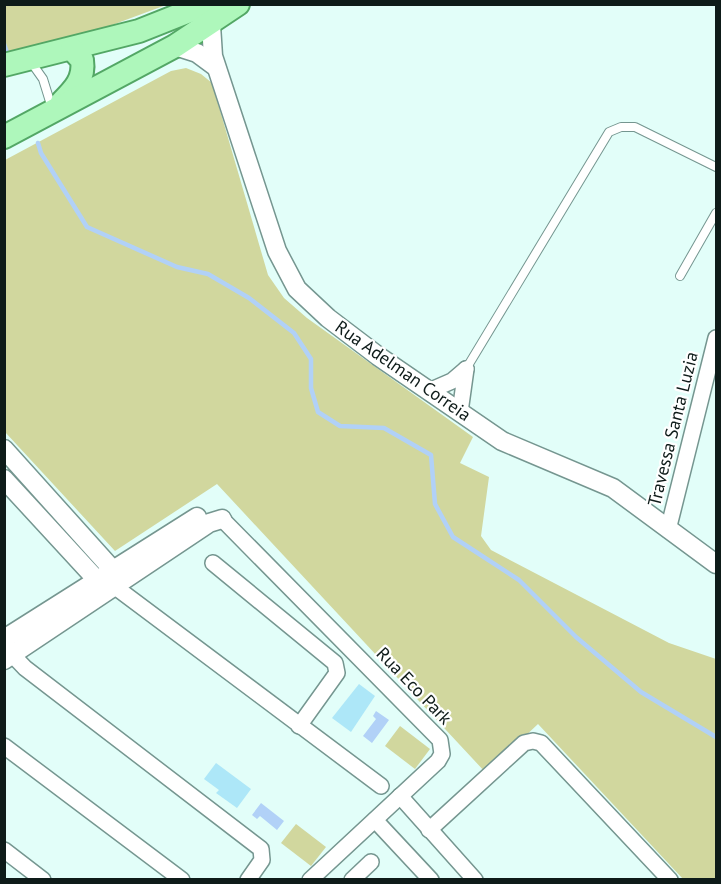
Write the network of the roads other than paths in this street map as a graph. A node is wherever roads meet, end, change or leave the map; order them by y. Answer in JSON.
{"nodes":[{"id":1,"x":175,"y":4,"type":"edge"},
{"id":2,"x":238,"y":4,"type":"edge"},
{"id":3,"x":209,"y":15,"type":"edge"},
{"id":4,"x":139,"y":31,"type":"junction"},
{"id":5,"x":175,"y":46,"type":"junction"},
{"id":6,"x":72,"y":49,"type":"junction"},
{"id":7,"x":28,"y":59,"type":"junction"},
{"id":8,"x":4,"y":65,"type":"edge"},
{"id":9,"x":216,"y":67,"type":"junction"},
{"id":10,"x":53,"y":112,"type":"junction"},
{"id":11,"x":4,"y":137,"type":"edge"},
{"id":12,"x":717,"y":166,"type":"edge"},
{"id":13,"x":717,"y":213,"type":"edge"},
{"id":14,"x":680,"y":276,"type":"dead end"},
{"id":15,"x":717,"y":338,"type":"edge"},
{"id":16,"x":466,"y":369,"type":"junction"},
{"id":17,"x":429,"y":391,"type":"junction"},
{"id":18,"x":460,"y":412,"type":"junction"},
{"id":19,"x":4,"y":449,"type":"edge"},
{"id":20,"x":4,"y":479,"type":"edge"},
{"id":21,"x":222,"y":519,"type":"joint"},
{"id":22,"x":668,"y":530,"type":"junction"},
{"id":23,"x":213,"y":563,"type":"dead end"},
{"id":24,"x":717,"y":564,"type":"edge"},
{"id":25,"x":107,"y":578,"type":"junction"},
{"id":26,"x":6,"y":650,"type":"edge"},
{"id":27,"x":299,"y":726,"type":"junction"},
{"id":28,"x":4,"y":746,"type":"edge"},
{"id":29,"x":381,"y":786,"type":"dead end"},
{"id":30,"x":400,"y":796,"type":"junction"},
{"id":31,"x":375,"y":820,"type":"junction"},
{"id":32,"x":429,"y":830,"type":"junction"},
{"id":33,"x":4,"y":850,"type":"edge"},
{"id":34,"x":371,"y":862,"type":"dead end"},
{"id":35,"x":43,"y":879,"type":"edge"},
{"id":36,"x":182,"y":879,"type":"edge"},
{"id":37,"x":248,"y":879,"type":"edge"},
{"id":38,"x":310,"y":879,"type":"edge"},
{"id":39,"x":352,"y":879,"type":"edge"},
{"id":40,"x":431,"y":879,"type":"edge"},
{"id":41,"x":475,"y":879,"type":"edge"},
{"id":42,"x":670,"y":879,"type":"edge"}],
"edges":[{"from":1,"to":4,"type":"street"},
{"from":2,"to":3,"type":"main road"},
{"from":3,"to":4,"type":"main road"},
{"from":3,"to":5,"type":"main road"},
{"from":3,"to":9,"type":"street","name":"Rua Adelman Correia"},
{"from":4,"to":6,"type":"main road"},
{"from":5,"to":9,"type":"street"},
{"from":5,"to":10,"type":"main road"},
{"from":6,"to":7,"type":"main road"},
{"from":6,"to":10,"type":"main road"},
{"from":7,"to":8,"type":"main road"},
{"from":7,"to":10,"type":"lane"},
{"from":9,"to":17,"type":"street","name":"Rua Adelman Correia"},
{"from":10,"to":11,"type":"main road"},
{"from":12,"to":16,"type":"lane"},
{"from":13,"to":14,"type":"lane"},
{"from":15,"to":22,"type":"street","name":"Travessa Santa Luzia"},
{"from":16,"to":17,"type":"street"},
{"from":16,"to":18,"type":"street"},
{"from":17,"to":18,"type":"street","name":"Rua Adelman Correia"},
{"from":18,"to":22,"type":"street","name":"Rua Adelman Correia"},
{"from":19,"to":25,"type":"street"},
{"from":20,"to":25,"type":"street"},
{"from":21,"to":25,"type":"street"},
{"from":21,"to":30,"type":"street","name":"Rua Eco Park"},
{"from":22,"to":24,"type":"street","name":"Rua Adelman Correia"},
{"from":23,"to":27,"type":"street"},
{"from":25,"to":26,"type":"street"},
{"from":25,"to":27,"type":"street"},
{"from":26,"to":37,"type":"street"},
{"from":27,"to":29,"type":"street"},
{"from":28,"to":36,"type":"street"},
{"from":30,"to":31,"type":"street","name":"Rua Eco Park"},
{"from":30,"to":32,"type":"street"},
{"from":31,"to":38,"type":"street","name":"Rua Eco Park"},
{"from":31,"to":40,"type":"street"},
{"from":32,"to":41,"type":"street"},
{"from":32,"to":42,"type":"street"},
{"from":33,"to":35,"type":"street"},
{"from":34,"to":39,"type":"street"}]}
